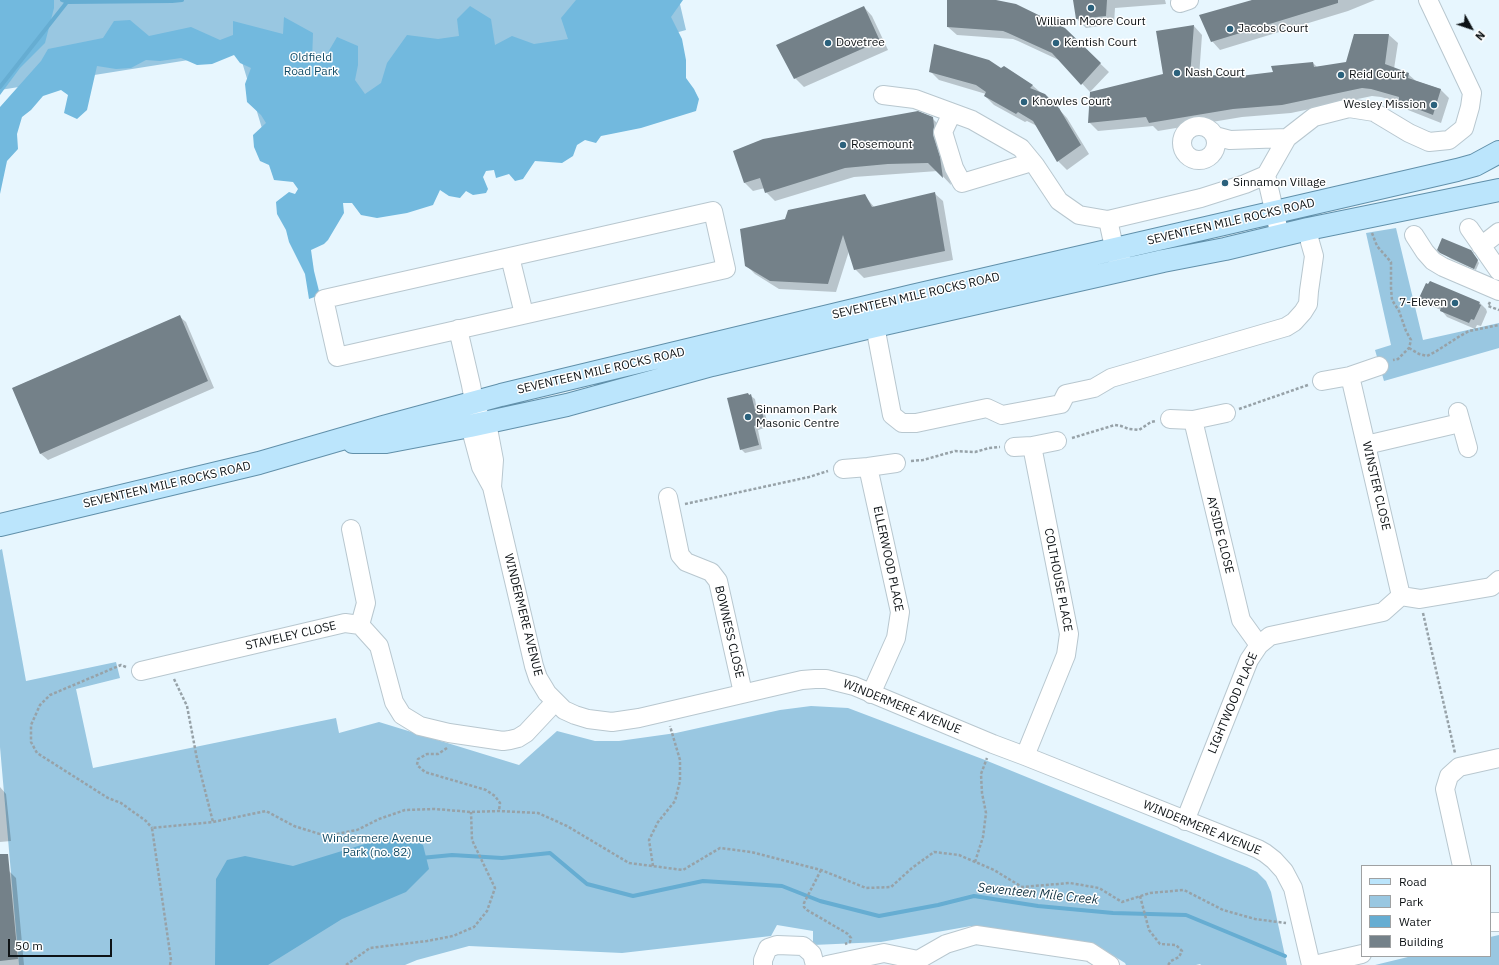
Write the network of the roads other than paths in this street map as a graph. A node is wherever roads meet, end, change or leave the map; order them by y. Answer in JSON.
{"nodes":[{"id":1,"x":1428,"y":0,"type":"edge"},
{"id":2,"x":883,"y":95,"type":"dead end"},
{"id":3,"x":952,"y":113,"type":"junction"},
{"id":4,"x":1287,"y":138,"type":"junction"},
{"id":5,"x":1220,"y":142,"type":"dead end"},
{"id":6,"x":1499,"y":152,"type":"edge"},
{"id":7,"x":1032,"y":162,"type":"junction"},
{"id":8,"x":1266,"y":175,"type":"junction"},
{"id":9,"x":1499,"y":190,"type":"edge"},
{"id":10,"x":1274,"y":212,"type":"junction"},
{"id":11,"x":1108,"y":220,"type":"junction"},
{"id":12,"x":1469,"y":228,"type":"dead end"},
{"id":13,"x":1308,"y":229,"type":"junction"},
{"id":14,"x":1499,"y":232,"type":"edge"},
{"id":15,"x":1414,"y":235,"type":"dead end"},
{"id":16,"x":1280,"y":236,"type":"junction"},
{"id":17,"x":1481,"y":246,"type":"junction"},
{"id":18,"x":1115,"y":250,"type":"junction"},
{"id":19,"x":510,"y":257,"type":"junction"},
{"id":20,"x":1163,"y":261,"type":"junction"},
{"id":21,"x":1499,"y":271,"type":"edge"},
{"id":22,"x":1499,"y":291,"type":"edge"},
{"id":23,"x":524,"y":314,"type":"junction"},
{"id":24,"x":874,"y":326,"type":"junction"},
{"id":25,"x":458,"y":329,"type":"junction"},
{"id":26,"x":1379,"y":366,"type":"road end"},
{"id":27,"x":1350,"y":376,"type":"junction"},
{"id":28,"x":1322,"y":381,"type":"road end"},
{"id":29,"x":1226,"y":413,"type":"road end"},
{"id":30,"x":477,"y":415,"type":"junction"},
{"id":31,"x":1170,"y":418,"type":"road end"},
{"id":32,"x":1193,"y":420,"type":"junction"},
{"id":33,"x":332,"y":441,"type":"junction"},
{"id":34,"x":1057,"y":441,"type":"road end"},
{"id":35,"x":1366,"y":445,"type":"junction"},
{"id":36,"x":1468,"y":448,"type":"dead end"},
{"id":37,"x":896,"y":463,"type":"road end"},
{"id":38,"x":868,"y":467,"type":"junction"},
{"id":39,"x":843,"y":469,"type":"road end"},
{"id":40,"x":669,"y":502,"type":"road end"},
{"id":41,"x":0,"y":525,"type":"edge"},
{"id":42,"x":351,"y":529,"type":"dead end"},
{"id":43,"x":1499,"y":580,"type":"edge"},
{"id":44,"x":1401,"y":596,"type":"junction"},
{"id":45,"x":360,"y":625,"type":"junction"},
{"id":46,"x":1259,"y":645,"type":"junction"},
{"id":47,"x":141,"y":671,"type":"road end"},
{"id":48,"x":743,"y":693,"type":"junction"},
{"id":49,"x":871,"y":694,"type":"junction"},
{"id":50,"x":555,"y":702,"type":"junction"},
{"id":51,"x":1025,"y":756,"type":"junction"},
{"id":52,"x":1499,"y":758,"type":"edge"},
{"id":53,"x":1185,"y":821,"type":"junction"},
{"id":54,"x":1462,"y":865,"type":"edge"},
{"id":55,"x":1361,"y":954,"type":"edge"},
{"id":56,"x":919,"y":963,"type":"edge"},
{"id":57,"x":763,"y":965,"type":"edge"},
{"id":58,"x":815,"y":965,"type":"edge"},
{"id":59,"x":827,"y":965,"type":"edge"},
{"id":60,"x":1110,"y":965,"type":"edge"},
{"id":61,"x":1311,"y":965,"type":"edge"},
{"id":62,"x":1314,"y":965,"type":"edge"}],
"edges":[{"from":1,"to":4,"type":"street"},
{"from":2,"to":3,"type":"street"},
{"from":3,"to":7,"type":"street"},
{"from":3,"to":7,"type":"street"},
{"from":4,"to":5,"type":"street"},
{"from":4,"to":8,"type":"street"},
{"from":6,"to":10,"type":"main road","name":"SEVENTEEN MILE ROCKS ROAD"},
{"from":7,"to":11,"type":"street"},
{"from":8,"to":10,"type":"street"},
{"from":8,"to":11,"type":"street"},
{"from":9,"to":13,"type":"main road","name":"SEVENTEEN MILE ROCKS ROAD"},
{"from":10,"to":16,"type":"street"},
{"from":10,"to":18,"type":"main road","name":"SEVENTEEN MILE ROCKS ROAD"},
{"from":11,"to":18,"type":"street"},
{"from":12,"to":17,"type":"street"},
{"from":13,"to":16,"type":"main road","name":"SEVENTEEN MILE ROCKS ROAD"},
{"from":13,"to":24,"type":"street"},
{"from":14,"to":17,"type":"street"},
{"from":15,"to":22,"type":"street"},
{"from":16,"to":20,"type":"main road","name":"SEVENTEEN MILE ROCKS ROAD"},
{"from":17,"to":21,"type":"street"},
{"from":18,"to":20,"type":"street"},
{"from":18,"to":30,"type":"main road","name":"SEVENTEEN MILE ROCKS ROAD"},
{"from":19,"to":23,"type":"street"},
{"from":19,"to":23,"type":"street"},
{"from":19,"to":25,"type":"street"},
{"from":20,"to":24,"type":"main road","name":"SEVENTEEN MILE ROCKS ROAD"},
{"from":23,"to":25,"type":"street"},
{"from":24,"to":30,"type":"main road","name":"SEVENTEEN MILE ROCKS ROAD"},
{"from":25,"to":30,"type":"street","name":"WINDERMERE AVENUE"},
{"from":26,"to":27,"type":"street"},
{"from":27,"to":28,"type":"street"},
{"from":27,"to":35,"type":"street","name":"WINSTER CLOSE"},
{"from":29,"to":32,"type":"street"},
{"from":30,"to":33,"type":"main road","name":"SEVENTEEN MILE ROCKS ROAD"},
{"from":30,"to":33,"type":"main road","name":"SEVENTEEN MILE ROCKS ROAD"},
{"from":30,"to":50,"type":"street","name":"WINDERMERE AVENUE"},
{"from":31,"to":32,"type":"street"},
{"from":32,"to":46,"type":"street","name":"AYSIDE CLOSE"},
{"from":33,"to":41,"type":"main road","name":"SEVENTEEN MILE ROCKS ROAD"},
{"from":34,"to":51,"type":"street","name":"COLTHOUSE PLACE"},
{"from":35,"to":36,"type":"street"},
{"from":35,"to":44,"type":"street","name":"WINSTER CLOSE"},
{"from":37,"to":38,"type":"street"},
{"from":38,"to":39,"type":"street"},
{"from":38,"to":49,"type":"street","name":"ELLERWOOD PLACE"},
{"from":40,"to":48,"type":"street","name":"BOWNESS CLOSE"},
{"from":42,"to":45,"type":"street"},
{"from":43,"to":44,"type":"street"},
{"from":44,"to":46,"type":"street","name":"LIGHTWOOD PLACE"},
{"from":45,"to":47,"type":"street","name":"STAVELEY CLOSE"},
{"from":45,"to":50,"type":"street"},
{"from":46,"to":53,"type":"street","name":"LIGHTWOOD PLACE"},
{"from":48,"to":49,"type":"street","name":"WINDERMERE AVENUE"},
{"from":48,"to":50,"type":"street","name":"WINDERMERE AVENUE"},
{"from":49,"to":51,"type":"street","name":"WINDERMERE AVENUE"},
{"from":51,"to":53,"type":"street","name":"WINDERMERE AVENUE"},
{"from":52,"to":54,"type":"street"},
{"from":53,"to":61,"type":"street","name":"WINDERMERE AVENUE"},
{"from":55,"to":62,"type":"street"},
{"from":56,"to":59,"type":"street"},
{"from":56,"to":60,"type":"street"},
{"from":57,"to":58,"type":"street"}]}
